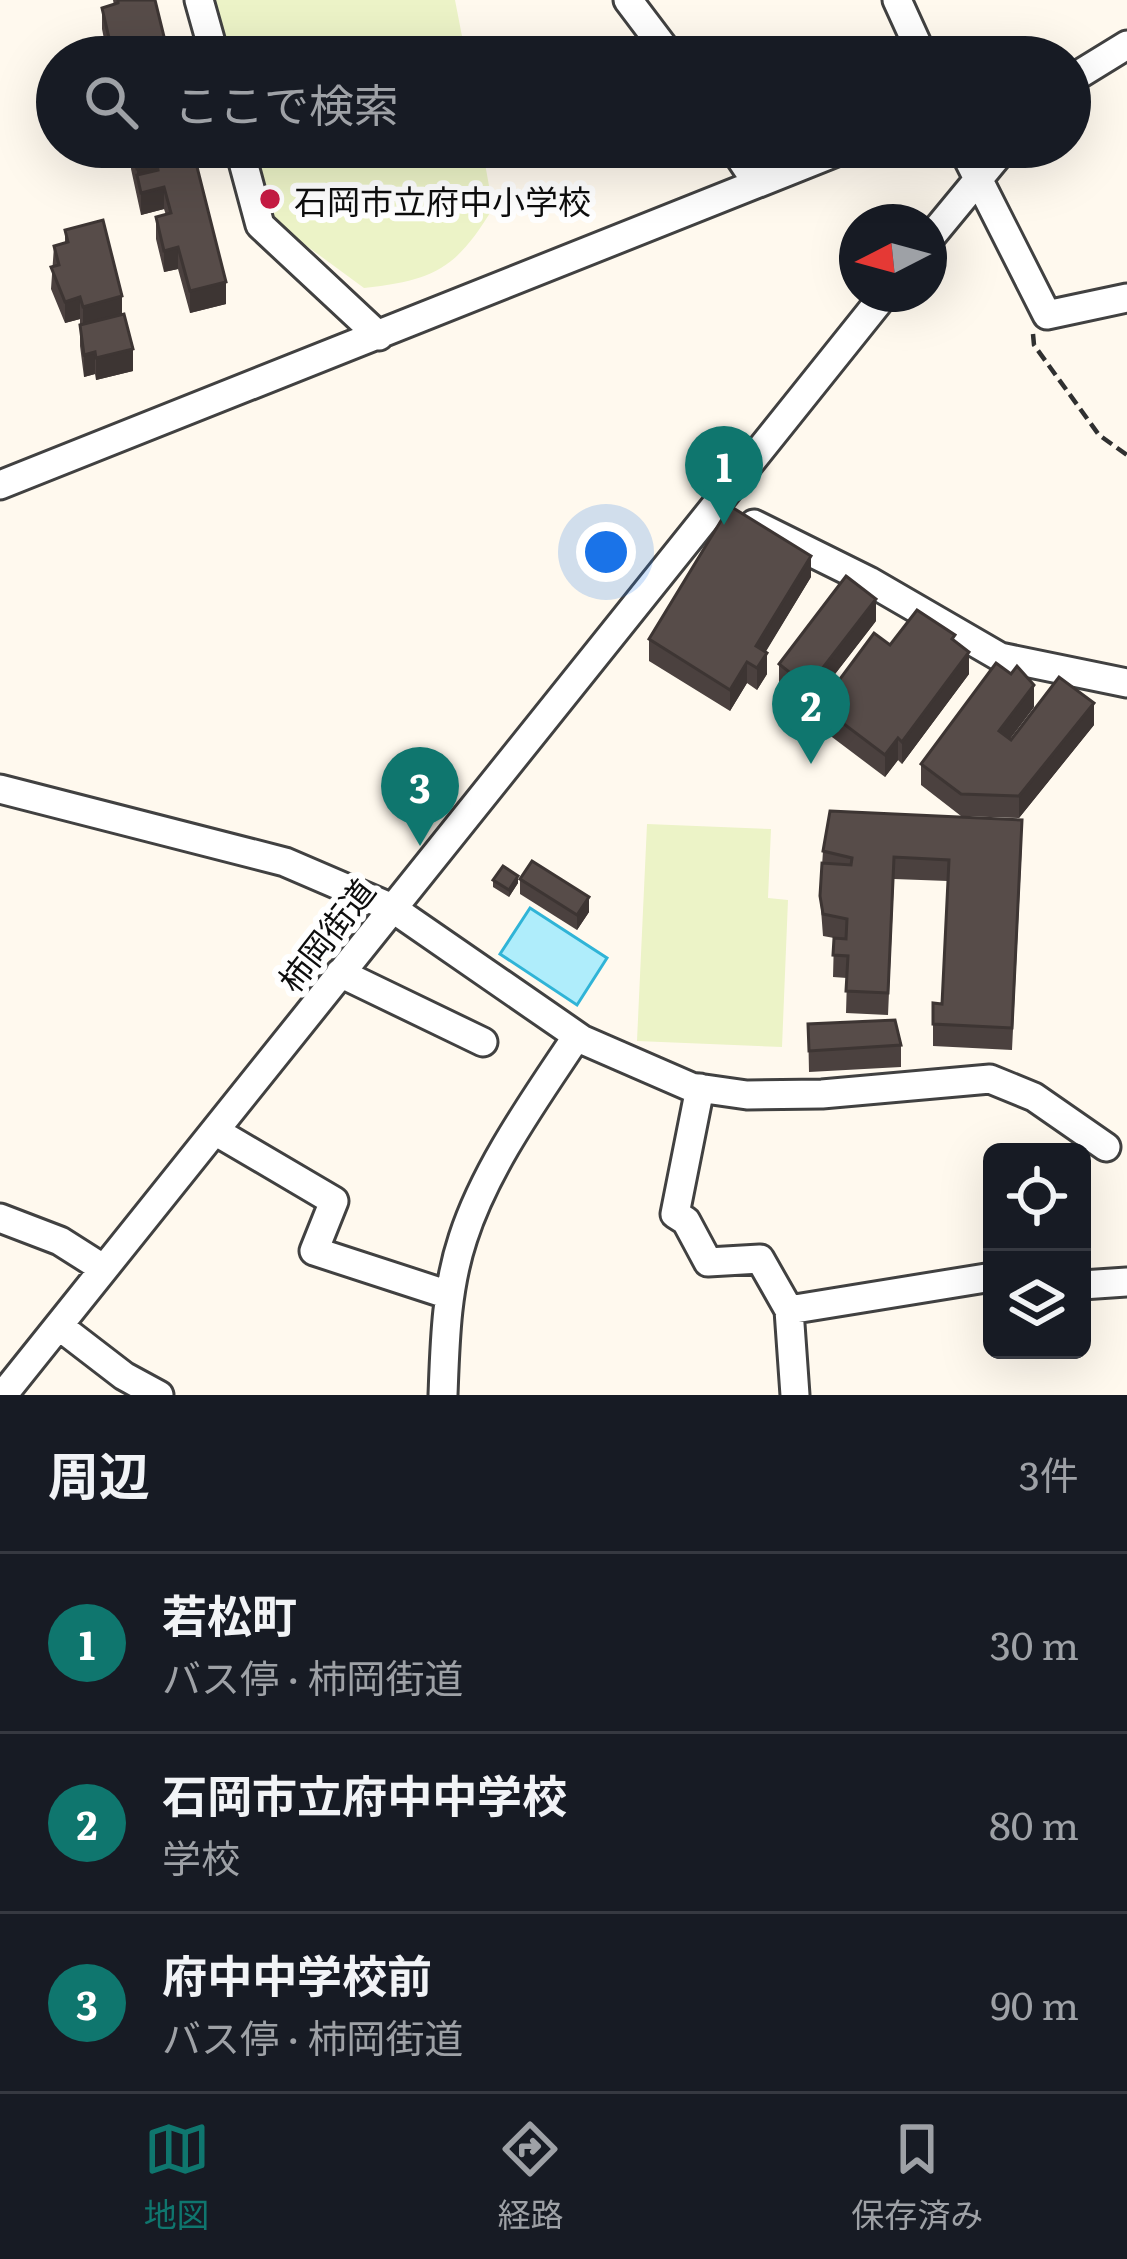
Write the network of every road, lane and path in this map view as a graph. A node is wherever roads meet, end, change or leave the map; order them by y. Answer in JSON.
{"nodes":[{"id":1,"x":200,"y":0,"type":"edge"},
{"id":2,"x":628,"y":0,"type":"edge"},
{"id":3,"x":897,"y":0,"type":"edge"},
{"id":4,"x":209,"y":36,"type":"edge"},
{"id":5,"x":655,"y":36,"type":"edge"},
{"id":6,"x":913,"y":36,"type":"edge"},
{"id":7,"x":1127,"y":45,"type":"edge"},
{"id":8,"x":1091,"y":67,"type":"edge"},
{"id":9,"x":245,"y":168,"type":"edge"},
{"id":10,"x":747,"y":168,"type":"edge"},
{"id":11,"x":794,"y":168,"type":"edge"},
{"id":12,"x":971,"y":168,"type":"edge"},
{"id":13,"x":987,"y":168,"type":"edge"},
{"id":14,"x":976,"y":180,"type":"junction"},
{"id":15,"x":757,"y":182,"type":"junction"},
{"id":16,"x":947,"y":216,"type":"edge"},
{"id":17,"x":1127,"y":298,"type":"edge"},
{"id":18,"x":1042,"y":307,"type":"junction"},
{"id":19,"x":871,"y":312,"type":"edge"},
{"id":20,"x":379,"y":336,"type":"junction"},
{"id":21,"x":1127,"y":455,"type":"edge"},
{"id":22,"x":0,"y":485,"type":"edge"},
{"id":23,"x":716,"y":505,"type":"junction"},
{"id":24,"x":1127,"y":683,"type":"edge"},
{"id":25,"x":0,"y":789,"type":"edge"},
{"id":26,"x":392,"y":908,"type":"junction"},
{"id":27,"x":340,"y":973,"type":"junction"},
{"id":28,"x":577,"y":1036,"type":"junction"},
{"id":29,"x":483,"y":1042,"type":"dead end"},
{"id":30,"x":700,"y":1088,"type":"junction"},
{"id":31,"x":214,"y":1131,"type":"junction"},
{"id":32,"x":1106,"y":1147,"type":"dead end"},
{"id":33,"x":0,"y":1218,"type":"edge"},
{"id":34,"x":104,"y":1269,"type":"junction"},
{"id":35,"x":983,"y":1276,"type":"edge"},
{"id":36,"x":1127,"y":1282,"type":"edge"},
{"id":37,"x":1091,"y":1284,"type":"edge"},
{"id":38,"x":449,"y":1295,"type":"junction"},
{"id":39,"x":789,"y":1310,"type":"junction"},
{"id":40,"x":59,"y":1326,"type":"junction"},
{"id":41,"x":3,"y":1395,"type":"edge"},
{"id":42,"x":159,"y":1395,"type":"edge"},
{"id":43,"x":443,"y":1395,"type":"edge"},
{"id":44,"x":796,"y":1395,"type":"edge"}],
"edges":[{"from":1,"to":4,"type":"street"},
{"from":2,"to":5,"type":"street"},
{"from":3,"to":6,"type":"street"},
{"from":7,"to":8,"type":"street"},
{"from":9,"to":20,"type":"street"},
{"from":10,"to":15,"type":"street"},
{"from":11,"to":15,"type":"street"},
{"from":12,"to":14,"type":"street"},
{"from":13,"to":14,"type":"street"},
{"from":14,"to":16,"type":"street"},
{"from":14,"to":18,"type":"street"},
{"from":15,"to":20,"type":"street"},
{"from":17,"to":18,"type":"street"},
{"from":18,"to":21,"type":"path"},
{"from":19,"to":23,"type":"street","name":"柿岡街道"},
{"from":20,"to":22,"type":"street"},
{"from":23,"to":24,"type":"street"},
{"from":23,"to":26,"type":"street","name":"柿岡街道"},
{"from":25,"to":26,"type":"street"},
{"from":26,"to":27,"type":"street","name":"柿岡街道"},
{"from":26,"to":28,"type":"street"},
{"from":27,"to":29,"type":"street"},
{"from":27,"to":31,"type":"street","name":"柿岡街道"},
{"from":28,"to":30,"type":"street"},
{"from":28,"to":38,"type":"street"},
{"from":30,"to":32,"type":"street"},
{"from":30,"to":39,"type":"street"},
{"from":31,"to":34,"type":"street","name":"柿岡街道"},
{"from":31,"to":38,"type":"street"},
{"from":33,"to":34,"type":"street"},
{"from":34,"to":40,"type":"street","name":"柿岡街道"},
{"from":35,"to":39,"type":"street"},
{"from":36,"to":37,"type":"street"},
{"from":38,"to":43,"type":"street"},
{"from":39,"to":44,"type":"street"},
{"from":40,"to":41,"type":"street","name":"柿岡街道"},
{"from":40,"to":42,"type":"street"}]}
